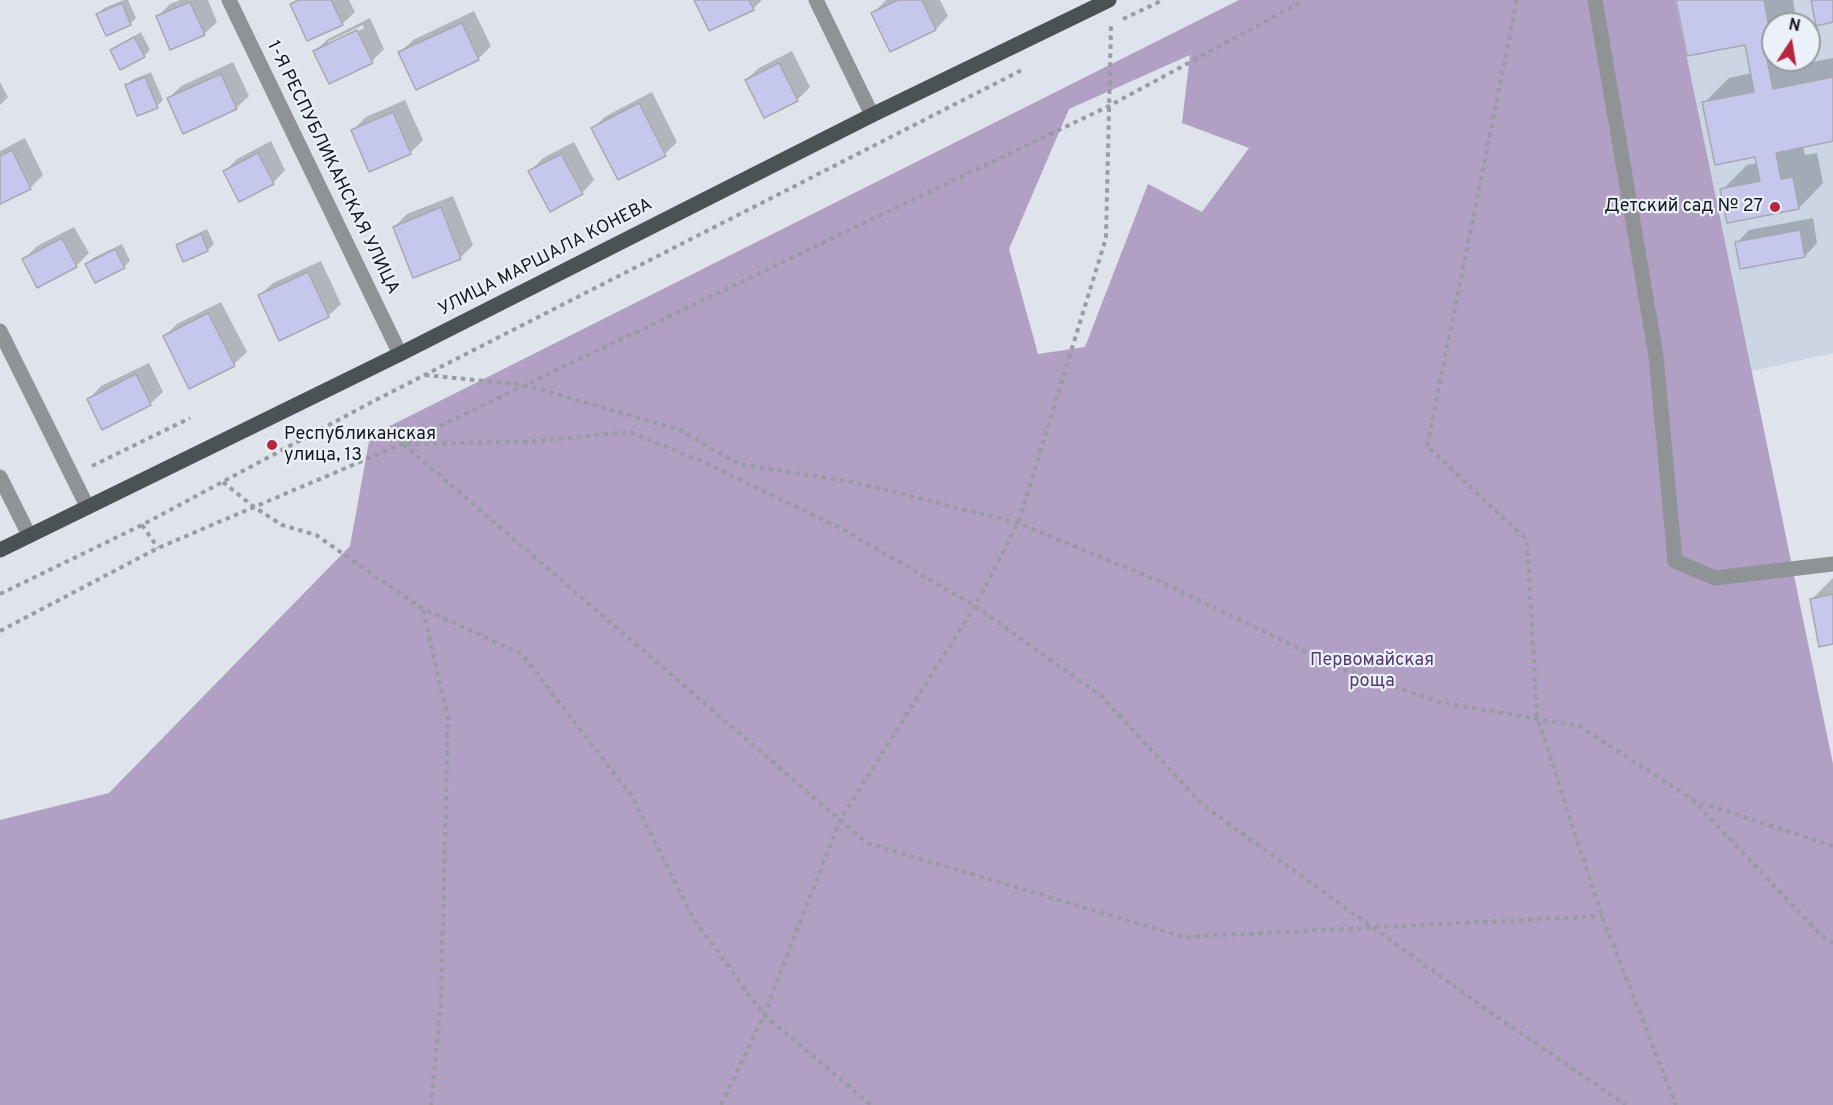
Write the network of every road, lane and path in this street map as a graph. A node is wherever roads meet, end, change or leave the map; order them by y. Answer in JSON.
{"nodes":[{"id":1,"x":229,"y":0,"type":"edge"},
{"id":2,"x":816,"y":0,"type":"edge"},
{"id":3,"x":1109,"y":0,"type":"edge"},
{"id":4,"x":1163,"y":0,"type":"edge"},
{"id":5,"x":1305,"y":0,"type":"edge"},
{"id":6,"x":1517,"y":0,"type":"edge"},
{"id":7,"x":1595,"y":0,"type":"edge"},
{"id":8,"x":1111,"y":25,"type":"junction"},
{"id":9,"x":1100,"y":30,"type":"dead end"},
{"id":10,"x":1026,"y":68,"type":"dead end"},
{"id":11,"x":1109,"y":106,"type":"junction"},
{"id":12,"x":872,"y":115,"type":"junction"},
{"id":13,"x":0,"y":331,"type":"edge"},
{"id":14,"x":400,"y":354,"type":"junction"},
{"id":15,"x":425,"y":375,"type":"junction"},
{"id":16,"x":525,"y":385,"type":"junction"},
{"id":17,"x":402,"y":444,"type":"junction"},
{"id":18,"x":0,"y":477,"type":"edge"},
{"id":19,"x":222,"y":482,"type":"junction"},
{"id":20,"x":87,"y":506,"type":"junction"},
{"id":21,"x":254,"y":507,"type":"junction"},
{"id":22,"x":1018,"y":523,"type":"junction"},
{"id":23,"x":142,"y":525,"type":"junction"},
{"id":24,"x":29,"y":535,"type":"junction"},
{"id":25,"x":158,"y":548,"type":"junction"},
{"id":26,"x":0,"y":550,"type":"edge"},
{"id":27,"x":1833,"y":564,"type":"edge"},
{"id":28,"x":0,"y":594,"type":"edge"},
{"id":29,"x":975,"y":606,"type":"junction"},
{"id":30,"x":423,"y":609,"type":"junction"},
{"id":31,"x":0,"y":631,"type":"edge"},
{"id":32,"x":1537,"y":717,"type":"junction"},
{"id":33,"x":1692,"y":800,"type":"junction"},
{"id":34,"x":840,"y":820,"type":"junction"},
{"id":35,"x":1833,"y":846,"type":"edge"},
{"id":36,"x":1602,"y":916,"type":"junction"},
{"id":37,"x":1370,"y":926,"type":"junction"},
{"id":38,"x":1833,"y":943,"type":"edge"},
{"id":39,"x":764,"y":1015,"type":"junction"},
{"id":40,"x":431,"y":1105,"type":"edge"},
{"id":41,"x":721,"y":1105,"type":"edge"},
{"id":42,"x":871,"y":1105,"type":"edge"},
{"id":43,"x":1626,"y":1105,"type":"edge"},
{"id":44,"x":1676,"y":1105,"type":"edge"}],
"edges":[{"from":1,"to":14,"type":"street","name":"1-Я РЕСПУБЛИКАНСКАЯ УЛИЦА"},
{"from":2,"to":12,"type":"street"},
{"from":3,"to":12,"type":"main road","name":"УЛИЦА МАРШАЛА КОНЕВА"},
{"from":4,"to":8,"type":"path"},
{"from":5,"to":11,"type":"path"},
{"from":6,"to":32,"type":"path"},
{"from":7,"to":27,"type":"street"},
{"from":8,"to":9,"type":"path"},
{"from":8,"to":11,"type":"path"},
{"from":10,"to":15,"type":"path"},
{"from":11,"to":16,"type":"path"},
{"from":11,"to":22,"type":"path"},
{"from":12,"to":14,"type":"main road","name":"УЛИЦА МАРШАЛА КОНЕВА"},
{"from":13,"to":20,"type":"street"},
{"from":14,"to":20,"type":"main road","name":"УЛИЦА МАРШАЛА КОНЕВА"},
{"from":15,"to":16,"type":"path"},
{"from":15,"to":19,"type":"path"},
{"from":16,"to":17,"type":"path"},
{"from":16,"to":22,"type":"path"},
{"from":17,"to":21,"type":"path"},
{"from":17,"to":29,"type":"path"},
{"from":17,"to":34,"type":"path"},
{"from":18,"to":24,"type":"street"},
{"from":19,"to":21,"type":"path"},
{"from":19,"to":23,"type":"path"},
{"from":20,"to":24,"type":"main road","name":"УЛИЦА МАРШАЛА КОНЕВА"},
{"from":21,"to":25,"type":"path"},
{"from":21,"to":30,"type":"path"},
{"from":22,"to":29,"type":"path"},
{"from":22,"to":32,"type":"path"},
{"from":23,"to":25,"type":"path"},
{"from":23,"to":28,"type":"path"},
{"from":24,"to":26,"type":"main road","name":"УЛИЦА МАРШАЛА КОНЕВА"},
{"from":25,"to":31,"type":"path"},
{"from":29,"to":34,"type":"path"},
{"from":29,"to":37,"type":"path"},
{"from":30,"to":39,"type":"path"},
{"from":30,"to":40,"type":"path"},
{"from":32,"to":33,"type":"path"},
{"from":32,"to":36,"type":"path"},
{"from":33,"to":35,"type":"path"},
{"from":33,"to":38,"type":"path"},
{"from":34,"to":37,"type":"path"},
{"from":34,"to":39,"type":"path"},
{"from":36,"to":37,"type":"path"},
{"from":36,"to":44,"type":"path"},
{"from":37,"to":43,"type":"path"},
{"from":39,"to":41,"type":"path"},
{"from":39,"to":42,"type":"path"}]}
